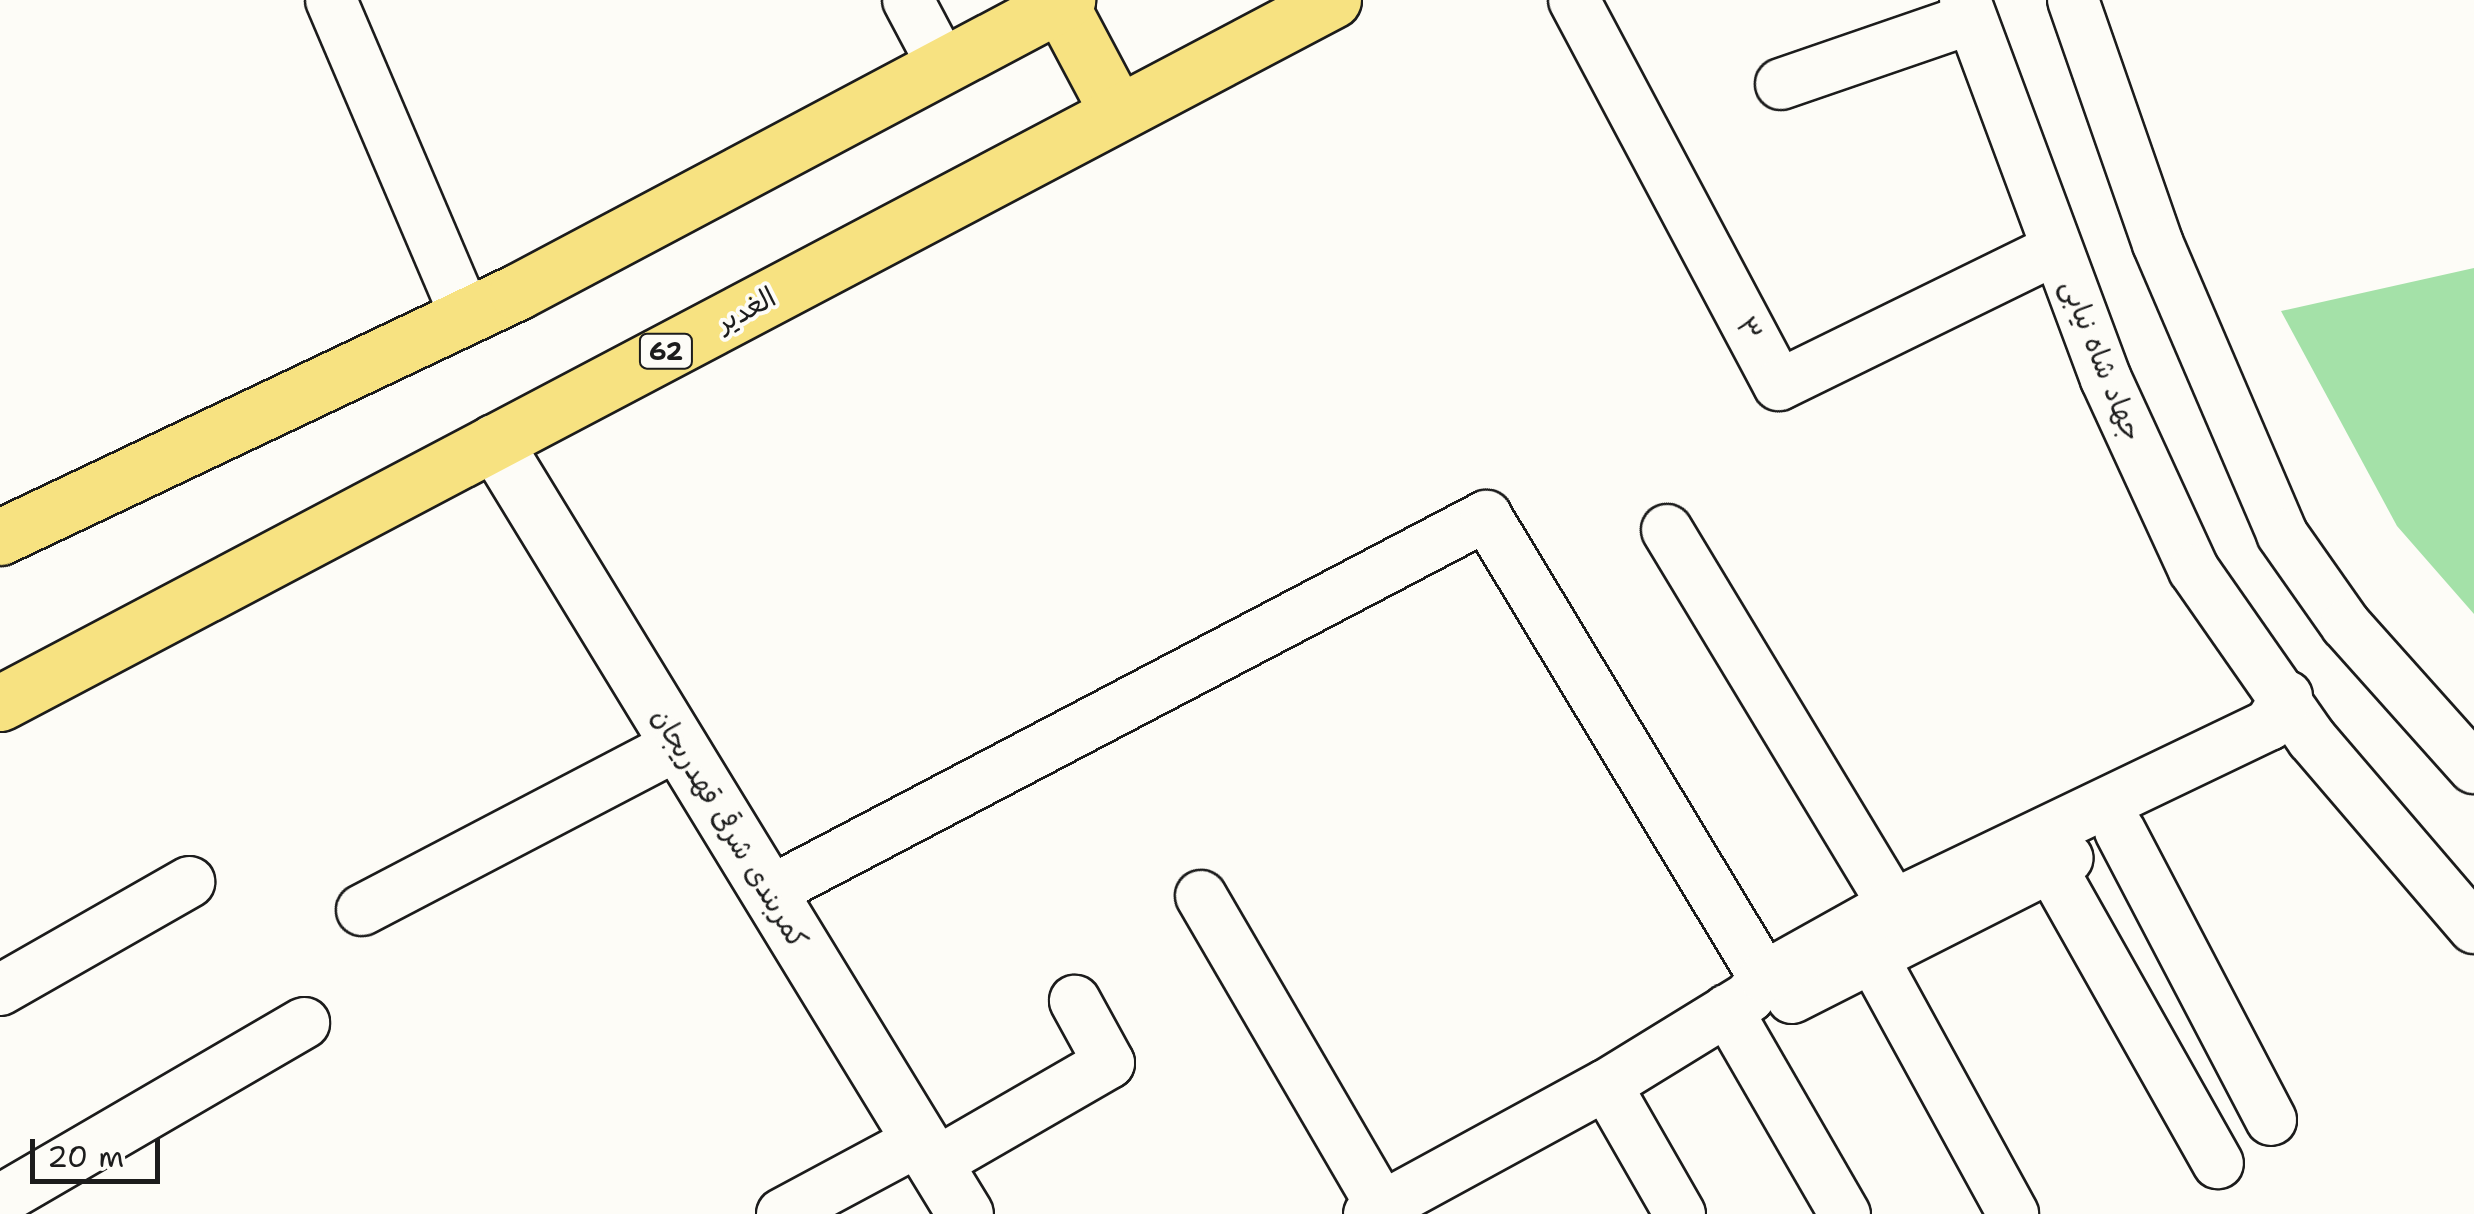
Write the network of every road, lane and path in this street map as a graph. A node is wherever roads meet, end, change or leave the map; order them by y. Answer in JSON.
{"nodes":[{"id":1,"x":331,"y":0,"type":"edge"},
{"id":2,"x":908,"y":0,"type":"edge"},
{"id":3,"x":1334,"y":0,"type":"edge"},
{"id":4,"x":1574,"y":0,"type":"edge"},
{"id":5,"x":2073,"y":0,"type":"edge"},
{"id":6,"x":1064,"y":2,"type":"edge"},
{"id":7,"x":1967,"y":10,"type":"edge"},
{"id":8,"x":943,"y":66,"type":"junction"},
{"id":9,"x":1781,"y":84,"type":"dead end"},
{"id":10,"x":1118,"y":112,"type":"junction"},
{"id":11,"x":2057,"y":249,"type":"junction"},
{"id":12,"x":466,"y":316,"type":"junction"},
{"id":13,"x":494,"y":442,"type":"junction"},
{"id":14,"x":1667,"y":530,"type":"dead end"},
{"id":15,"x":0,"y":536,"type":"edge"},
{"id":16,"x":2287,"y":696,"type":"junction"},
{"id":17,"x":0,"y":703,"type":"edge"},
{"id":18,"x":2312,"y":739,"type":"junction"},
{"id":19,"x":678,"y":744,"type":"junction"},
{"id":20,"x":2474,"y":768,"type":"edge"},
{"id":21,"x":2120,"y":831,"type":"junction"},
{"id":22,"x":2051,"y":867,"type":"junction"},
{"id":23,"x":190,"y":882,"type":"dead end"},
{"id":24,"x":769,"y":892,"type":"junction"},
{"id":25,"x":1200,"y":896,"type":"dead end"},
{"id":26,"x":1893,"y":905,"type":"junction"},
{"id":27,"x":362,"y":910,"type":"dead end"},
{"id":28,"x":2474,"y":928,"type":"edge"},
{"id":29,"x":1873,"y":958,"type":"junction"},
{"id":30,"x":0,"y":990,"type":"edge"},
{"id":31,"x":1747,"y":995,"type":"junction"},
{"id":32,"x":1075,"y":1002,"type":"dead end"},
{"id":33,"x":304,"y":1023,"type":"dead end"},
{"id":34,"x":1606,"y":1084,"type":"junction"},
{"id":35,"x":2271,"y":1120,"type":"dead end"},
{"id":36,"x":927,"y":1152,"type":"junction"},
{"id":37,"x":2218,"y":1164,"type":"dead end"},
{"id":38,"x":0,"y":1200,"type":"edge"},
{"id":39,"x":1375,"y":1210,"type":"edge"},
{"id":40,"x":782,"y":1214,"type":"edge"},
{"id":41,"x":965,"y":1214,"type":"edge"},
{"id":42,"x":1680,"y":1214,"type":"edge"},
{"id":43,"x":1844,"y":1214,"type":"edge"},
{"id":44,"x":2013,"y":1214,"type":"edge"}],
"edges":[{"from":1,"to":12,"type":"street"},
{"from":2,"to":8,"type":"street"},
{"from":3,"to":10,"type":"highway","name":"الغدیر","number":"62"},
{"from":4,"to":11,"type":"street","name":"۳"},
{"from":5,"to":20,"type":"street"},
{"from":6,"to":8,"type":"highway"},
{"from":6,"to":10,"type":"highway"},
{"from":7,"to":9,"type":"street"},
{"from":7,"to":11,"type":"street","name":"جهاد شاه نیابی"},
{"from":8,"to":12,"type":"highway"},
{"from":10,"to":13,"type":"highway","name":"الغدیر","number":"62"},
{"from":11,"to":16,"type":"street","name":"جهاد شاه نیابی"},
{"from":12,"to":15,"type":"highway"},
{"from":13,"to":17,"type":"highway","name":"الغدیر","number":"62"},
{"from":13,"to":19,"type":"street","name":"کمربندی شرقی قهدریجان"},
{"from":14,"to":26,"type":"street"},
{"from":16,"to":18,"type":"street","name":"جهاد شاه نیابی"},
{"from":16,"to":26,"type":"street"},
{"from":18,"to":21,"type":"street"},
{"from":18,"to":28,"type":"street","name":"جهاد شاه نیابی"},
{"from":19,"to":24,"type":"street","name":"کمربندی شرقی قهدریجان"},
{"from":19,"to":27,"type":"street"},
{"from":21,"to":22,"type":"street"},
{"from":21,"to":35,"type":"street"},
{"from":22,"to":29,"type":"street"},
{"from":22,"to":37,"type":"street"},
{"from":23,"to":30,"type":"street"},
{"from":24,"to":31,"type":"street"},
{"from":24,"to":36,"type":"street","name":"کمربندی شرقی قهدریجان"},
{"from":25,"to":39,"type":"street"},
{"from":26,"to":31,"type":"street"},
{"from":29,"to":31,"type":"street"},
{"from":29,"to":44,"type":"street"},
{"from":31,"to":34,"type":"street"},
{"from":31,"to":43,"type":"street"},
{"from":32,"to":36,"type":"street"},
{"from":33,"to":38,"type":"street"},
{"from":34,"to":39,"type":"street"},
{"from":34,"to":42,"type":"street"},
{"from":36,"to":40,"type":"street"},
{"from":36,"to":41,"type":"street","name":"کمربندی شرقی قهدریجان"}]}
